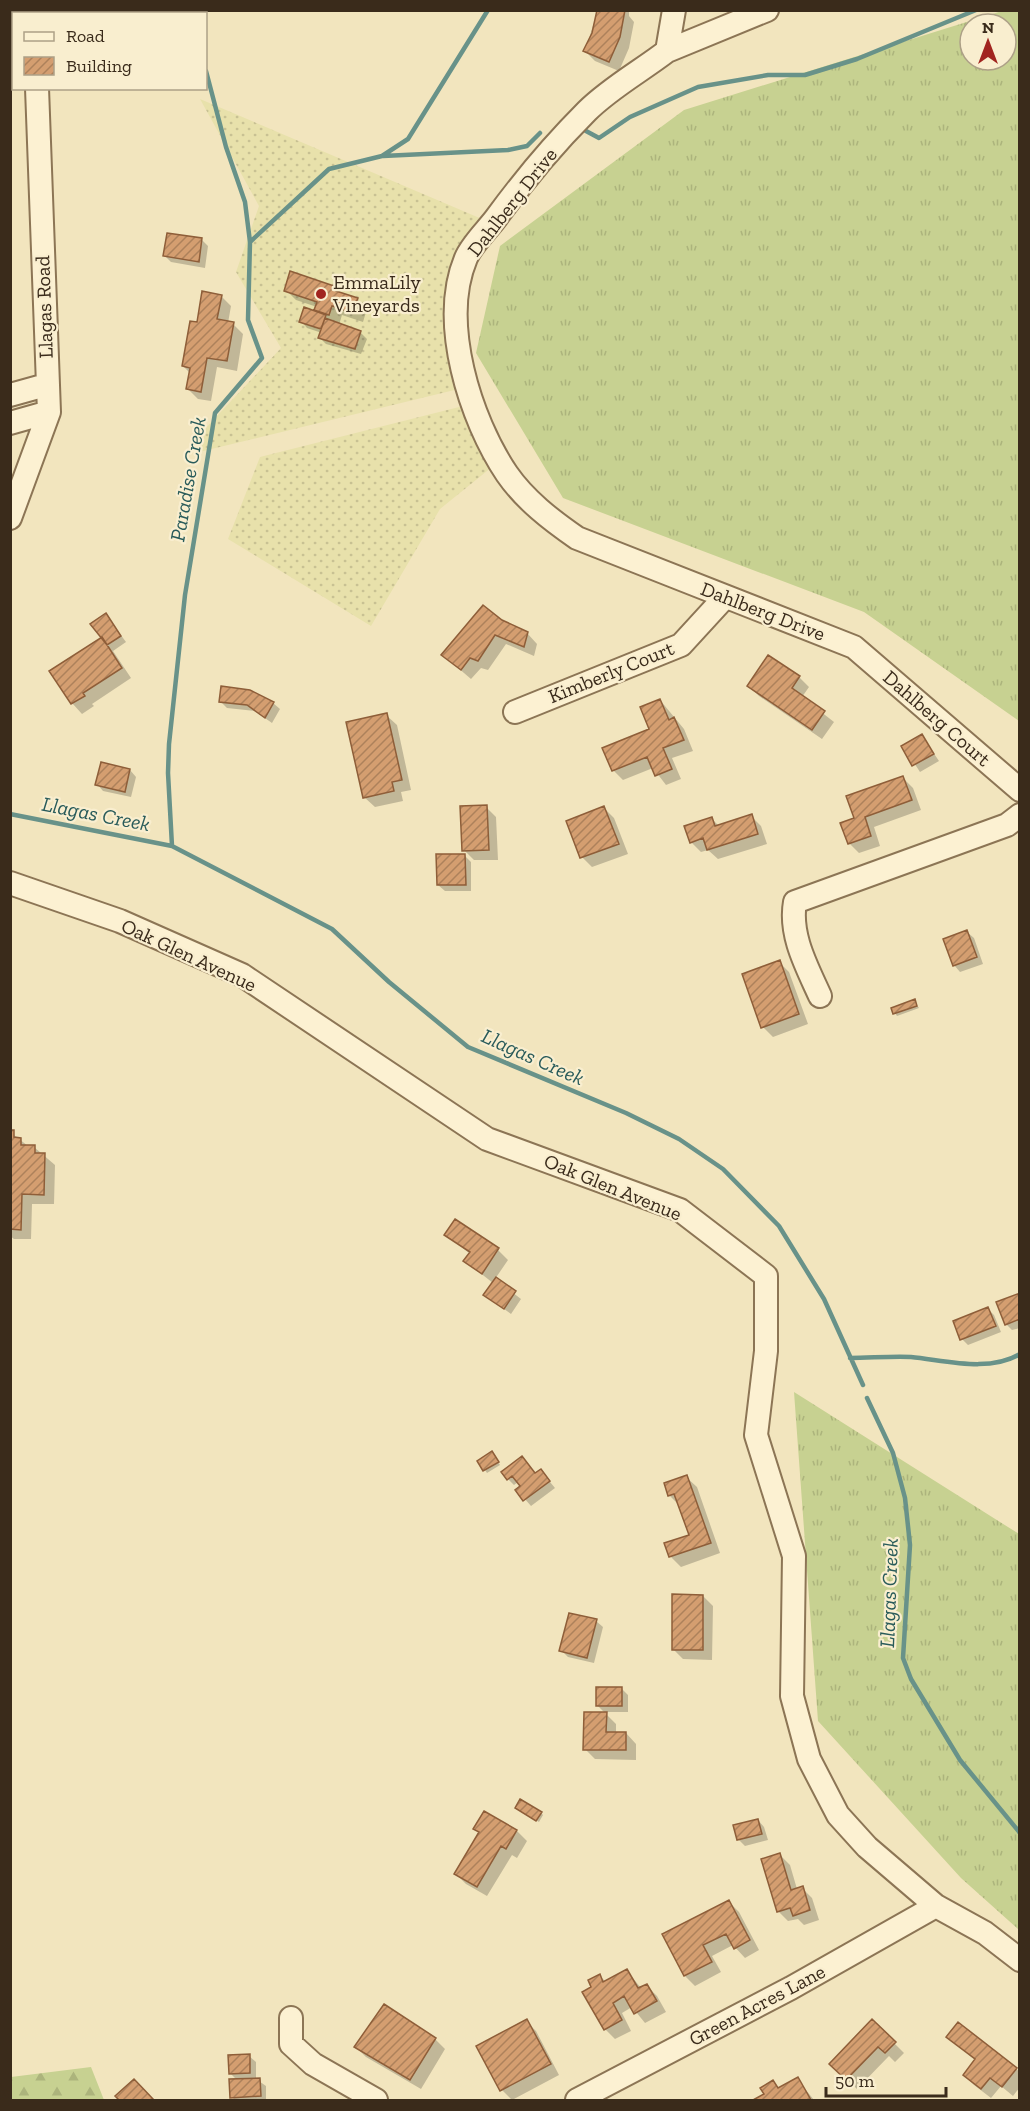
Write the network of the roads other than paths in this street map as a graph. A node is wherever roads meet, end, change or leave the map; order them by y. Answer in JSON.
{"nodes":[{"id":1,"x":674,"y":10,"type":"edge"},
{"id":2,"x":767,"y":10,"type":"edge"},
{"id":3,"x":667,"y":51,"type":"junction"},
{"id":4,"x":37,"y":90,"type":"edge"},
{"id":5,"x":46,"y":385,"type":"junction"},
{"id":6,"x":10,"y":395,"type":"edge"},
{"id":7,"x":49,"y":412,"type":"junction"},
{"id":8,"x":10,"y":423,"type":"edge"},
{"id":9,"x":10,"y":518,"type":"edge"},
{"id":10,"x":725,"y":597,"type":"junction"},
{"id":11,"x":854,"y":647,"type":"joint"},
{"id":12,"x":515,"y":712,"type":"dead end"},
{"id":13,"x":1020,"y":790,"type":"edge"},
{"id":14,"x":1020,"y":814,"type":"edge"},
{"id":15,"x":10,"y":883,"type":"edge"},
{"id":16,"x":820,"y":996,"type":"dead end"},
{"id":17,"x":936,"y":1906,"type":"junction"},
{"id":18,"x":1020,"y":1960,"type":"edge"},
{"id":19,"x":291,"y":2018,"type":"dead end"},
{"id":20,"x":376,"y":2100,"type":"edge"},
{"id":21,"x":577,"y":2100,"type":"edge"}],
"edges":[{"from":1,"to":3,"type":"street"},
{"from":2,"to":3,"type":"street","name":"Dahlberg Drive"},
{"from":3,"to":10,"type":"street","name":"Dahlberg Drive"},
{"from":4,"to":5,"type":"street","name":"Llagas Road"},
{"from":5,"to":6,"type":"street"},
{"from":5,"to":7,"type":"street","name":"Llagas Road"},
{"from":7,"to":8,"type":"street"},
{"from":7,"to":9,"type":"street","name":"Llagas Road"},
{"from":10,"to":11,"type":"street","name":"Dahlberg Drive"},
{"from":10,"to":12,"type":"street","name":"Kimberly Court"},
{"from":11,"to":13,"type":"street","name":"Dahlberg Court"},
{"from":14,"to":16,"type":"street"},
{"from":15,"to":17,"type":"street","name":"Oak Glen Avenue"},
{"from":17,"to":18,"type":"street","name":"Oak Glen Avenue"},
{"from":17,"to":21,"type":"street","name":"Green Acres Lane"},
{"from":19,"to":20,"type":"street"}]}
